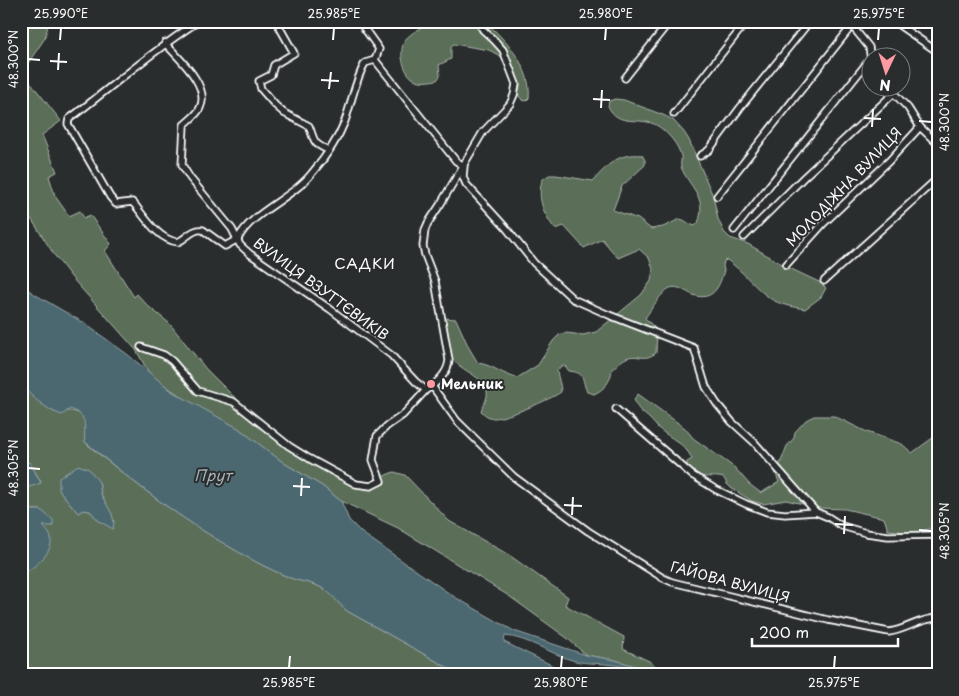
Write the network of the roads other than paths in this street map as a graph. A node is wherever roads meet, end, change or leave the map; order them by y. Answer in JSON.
{"nodes":[{"id":1,"x":199,"y":21,"type":"edge"},
{"id":2,"x":276,"y":21,"type":"edge"},
{"id":3,"x":359,"y":21,"type":"edge"},
{"id":4,"x":478,"y":21,"type":"edge"},
{"id":5,"x":670,"y":21,"type":"edge"},
{"id":6,"x":747,"y":21,"type":"edge"},
{"id":7,"x":810,"y":21,"type":"edge"},
{"id":8,"x":893,"y":21,"type":"edge"},
{"id":9,"x":849,"y":24,"type":"edge"},
{"id":10,"x":165,"y":43,"type":"junction"},
{"id":11,"x":869,"y":48,"type":"edge"},
{"id":12,"x":938,"y":52,"type":"edge"},
{"id":13,"x":375,"y":60,"type":"junction"},
{"id":14,"x":862,"y":69,"type":"edge"},
{"id":15,"x":625,"y":78,"type":"dead end"},
{"id":16,"x":889,"y":98,"type":"edge"},
{"id":17,"x":899,"y":98,"type":"edge"},
{"id":18,"x":674,"y":114,"type":"dead end"},
{"id":19,"x":920,"y":127,"type":"junction"},
{"id":20,"x":938,"y":144,"type":"edge"},
{"id":21,"x":328,"y":150,"type":"junction"},
{"id":22,"x":700,"y":156,"type":"dead end"},
{"id":23,"x":464,"y":166,"type":"junction"},
{"id":24,"x":938,"y":178,"type":"edge"},
{"id":25,"x":718,"y":196,"type":"dead end"},
{"id":26,"x":734,"y":230,"type":"dead end"},
{"id":27,"x":744,"y":237,"type":"dead end"},
{"id":28,"x":238,"y":239,"type":"junction"},
{"id":29,"x":786,"y":265,"type":"dead end"},
{"id":30,"x":824,"y":281,"type":"dead end"},
{"id":31,"x":141,"y":346,"type":"dead end"},
{"id":32,"x":429,"y":388,"type":"junction"},
{"id":33,"x":616,"y":409,"type":"dead end"},
{"id":34,"x":816,"y":512,"type":"junction"},
{"id":35,"x":938,"y":535,"type":"edge"},
{"id":36,"x":938,"y":618,"type":"edge"}],
"edges":[{"from":1,"to":10,"type":"street"},
{"from":2,"to":21,"type":"street"},
{"from":3,"to":13,"type":"street"},
{"from":4,"to":23,"type":"street"},
{"from":5,"to":15,"type":"street"},
{"from":6,"to":18,"type":"street"},
{"from":7,"to":22,"type":"street"},
{"from":8,"to":12,"type":"street"},
{"from":9,"to":11,"type":"street"},
{"from":9,"to":25,"type":"street"},
{"from":10,"to":28,"type":"street"},
{"from":10,"to":28,"type":"street"},
{"from":13,"to":21,"type":"street","name":"ВУЛИЦЯ ВЗУТТЄВИКІВ"},
{"from":13,"to":23,"type":"street"},
{"from":14,"to":26,"type":"street"},
{"from":16,"to":27,"type":"street"},
{"from":17,"to":19,"type":"street"},
{"from":19,"to":20,"type":"street"},
{"from":19,"to":29,"type":"street","name":"МОЛОДІЖНА ВУЛИЦЯ"},
{"from":21,"to":28,"type":"street","name":"ВУЛИЦЯ ВЗУТТЄВИКІВ"},
{"from":23,"to":32,"type":"street"},
{"from":23,"to":34,"type":"street"},
{"from":24,"to":30,"type":"street"},
{"from":28,"to":32,"type":"street","name":"ВУЛИЦЯ ВЗУТТЄВИКІВ"},
{"from":31,"to":32,"type":"street"},
{"from":32,"to":36,"type":"street","name":"ГАЙОВА ВУЛИЦЯ"},
{"from":33,"to":34,"type":"street"},
{"from":34,"to":35,"type":"street"}]}
